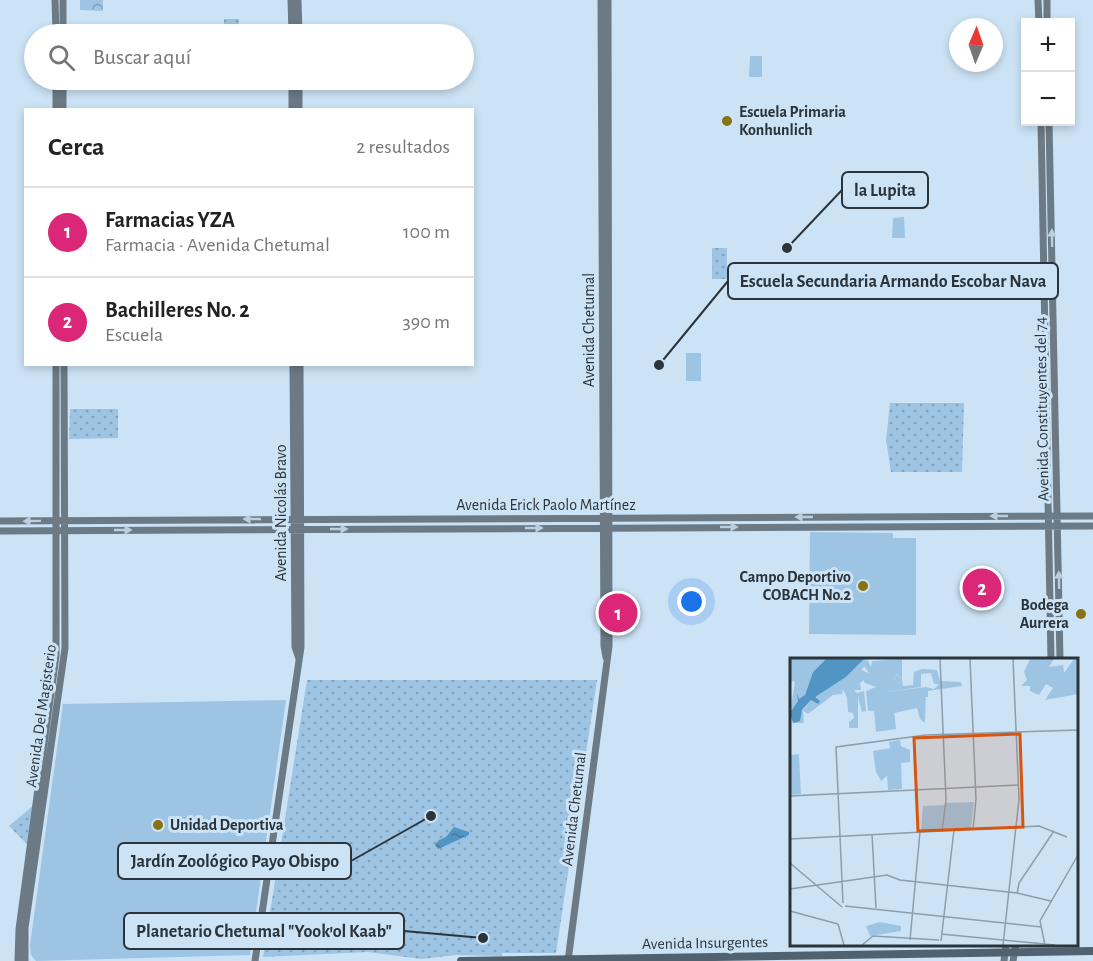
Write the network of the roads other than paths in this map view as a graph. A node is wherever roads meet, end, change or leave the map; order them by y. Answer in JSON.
{"nodes":[{"id":1,"x":55,"y":0,"type":"edge"},
{"id":2,"x":63,"y":0,"type":"edge"},
{"id":3,"x":291,"y":0,"type":"edge"},
{"id":4,"x":298,"y":0,"type":"edge"},
{"id":5,"x":601,"y":0,"type":"edge"},
{"id":6,"x":608,"y":0,"type":"edge"},
{"id":7,"x":1038,"y":0,"type":"edge"},
{"id":8,"x":1047,"y":0,"type":"edge"},
{"id":9,"x":1039,"y":18,"type":"edge"},
{"id":10,"x":1047,"y":18,"type":"edge"},
{"id":11,"x":56,"y":24,"type":"edge"},
{"id":12,"x":63,"y":24,"type":"edge"},
{"id":13,"x":292,"y":24,"type":"edge"},
{"id":14,"x":298,"y":24,"type":"edge"},
{"id":15,"x":56,"y":90,"type":"edge"},
{"id":16,"x":63,"y":90,"type":"edge"},
{"id":17,"x":292,"y":90,"type":"edge"},
{"id":18,"x":299,"y":90,"type":"edge"},
{"id":19,"x":56,"y":108,"type":"edge"},
{"id":20,"x":63,"y":108,"type":"edge"},
{"id":21,"x":292,"y":108,"type":"edge"},
{"id":22,"x":299,"y":108,"type":"edge"},
{"id":23,"x":1041,"y":126,"type":"edge"},
{"id":24,"x":1050,"y":126,"type":"edge"},
{"id":25,"x":56,"y":366,"type":"edge"},
{"id":26,"x":64,"y":366,"type":"edge"},
{"id":27,"x":293,"y":366,"type":"edge"},
{"id":28,"x":300,"y":366,"type":"edge"},
{"id":29,"x":1049,"y":516,"type":"junction"},
{"id":30,"x":1058,"y":516,"type":"junction"},
{"id":31,"x":1093,"y":516,"type":"edge"},
{"id":32,"x":606,"y":518,"type":"junction"},
{"id":33,"x":298,"y":519,"type":"junction"},
{"id":34,"x":433,"y":519,"type":"junction"},
{"id":35,"x":60,"y":520,"type":"junction"},
{"id":36,"x":0,"y":521,"type":"edge"},
{"id":37,"x":1049,"y":526,"type":"junction"},
{"id":38,"x":1058,"y":526,"type":"junction"},
{"id":39,"x":1093,"y":526,"type":"edge"},
{"id":40,"x":606,"y":527,"type":"junction"},
{"id":41,"x":433,"y":528,"type":"junction"},
{"id":42,"x":298,"y":529,"type":"junction"},
{"id":43,"x":60,"y":530,"type":"junction"},
{"id":44,"x":0,"y":531,"type":"edge"},
{"id":45,"x":1052,"y":658,"type":"edge"},
{"id":46,"x":1060,"y":658,"type":"edge"},
{"id":47,"x":1093,"y":951,"type":"edge"},
{"id":48,"x":1005,"y":953,"type":"edge"},
{"id":49,"x":1015,"y":953,"type":"edge"},
{"id":50,"x":962,"y":957,"type":"edge"},
{"id":51,"x":1047,"y":957,"type":"edge"},
{"id":52,"x":685,"y":959,"type":"edge"},
{"id":53,"x":568,"y":960,"type":"edge"},
{"id":54,"x":622,"y":960,"type":"edge"},
{"id":55,"x":18,"y":961,"type":"edge"},
{"id":56,"x":25,"y":961,"type":"edge"},
{"id":57,"x":255,"y":961,"type":"edge"},
{"id":58,"x":461,"y":961,"type":"edge"}],
"edges":[{"from":1,"to":11,"type":"main road"},
{"from":2,"to":12,"type":"main road"},
{"from":3,"to":13,"type":"main road"},
{"from":4,"to":14,"type":"main road"},
{"from":5,"to":32,"type":"main road","name":"Avenida Chetumal"},
{"from":6,"to":32,"type":"main road","name":"Avenida Chetumal"},
{"from":7,"to":9,"type":"main road"},
{"from":8,"to":10,"type":"main road"},
{"from":15,"to":19,"type":"main road"},
{"from":16,"to":20,"type":"main road"},
{"from":17,"to":21,"type":"main road"},
{"from":18,"to":22,"type":"main road"},
{"from":23,"to":29,"type":"main road","name":"Avenida Constituyentes del 74"},
{"from":30,"to":24,"type":"main road","name":"Avenida Constituyentes del 74","one_way":true},
{"from":25,"to":35,"type":"main road","name":"Avenida Del Magisterio"},
{"from":26,"to":35,"type":"main road","name":"Avenida Del Magisterio"},
{"from":27,"to":33,"type":"main road","name":"Avenida Nicolás Bravo"},
{"from":28,"to":33,"type":"main road","name":"Avenida Nicolás Bravo"},
{"from":29,"to":30,"type":"main road","name":"Avenida Erick Paolo Martínez"},
{"from":29,"to":32,"type":"main road","name":"Avenida Erick Paolo Martínez","one_way":true},
{"from":29,"to":37,"type":"main road","name":"Avenida Constituyentes del 74"},
{"from":30,"to":31,"type":"main road","name":"Avenida Erick Paolo Martínez"},
{"from":30,"to":38,"type":"main road","name":"Avenida Constituyentes del 74"},
{"from":32,"to":34,"type":"main road","name":"Avenida Erick Paolo Martínez"},
{"from":32,"to":40,"type":"main road","name":"Avenida Chetumal"},
{"from":33,"to":34,"type":"main road","name":"Avenida Erick Paolo Martínez"},
{"from":33,"to":35,"type":"main road","name":"Avenida Erick Paolo Martínez","one_way":true},
{"from":33,"to":42,"type":"main road","name":"Avenida Nicolás Bravo"},
{"from":34,"to":41,"type":"main road"},
{"from":35,"to":36,"type":"main road","name":"Avenida Erick Paolo Martínez","one_way":true},
{"from":35,"to":43,"type":"main road","name":"Avenida Del Magisterio"},
{"from":37,"to":38,"type":"main road","name":"Avenida Erick Paolo Martínez"},
{"from":40,"to":37,"type":"main road","name":"Avenida Erick Paolo Martínez","one_way":true},
{"from":37,"to":45,"type":"main road","name":"Avenida Constituyentes del 74"},
{"from":38,"to":39,"type":"main road","name":"Avenida Erick Paolo Martínez"},
{"from":46,"to":38,"type":"main road","name":"Avenida Constituyentes del 74","one_way":true},
{"from":41,"to":40,"type":"main road","name":"Avenida Erick Paolo Martínez","one_way":true},
{"from":40,"to":53,"type":"main road","name":"Avenida Chetumal"},
{"from":42,"to":41,"type":"main road","name":"Avenida Erick Paolo Martínez","one_way":true},
{"from":43,"to":42,"type":"main road","name":"Avenida Erick Paolo Martínez","one_way":true},
{"from":42,"to":57,"type":"main road","name":"Avenida Nicolás Bravo"},
{"from":43,"to":44,"type":"main road","name":"Avenida Erick Paolo Martínez"},
{"from":43,"to":55,"type":"main road","name":"Avenida Del Magisterio"},
{"from":43,"to":56,"type":"main road","name":"Avenida Del Magisterio"},
{"from":47,"to":51,"type":"main road","name":"Avenida Insurgentes"},
{"from":48,"to":49,"type":"main road","name":"Avenida Insurgentes"},
{"from":48,"to":50,"type":"main road","name":"Avenida Insurgentes"},
{"from":49,"to":51,"type":"main road","name":"Avenida Insurgentes"},
{"from":50,"to":52,"type":"main road","name":"Avenida Insurgentes"},
{"from":52,"to":54,"type":"main road","name":"Avenida Insurgentes"},
{"from":53,"to":54,"type":"main road","name":"Avenida Insurgentes"},
{"from":53,"to":58,"type":"main road","name":"Avenida Insurgentes"}]}
